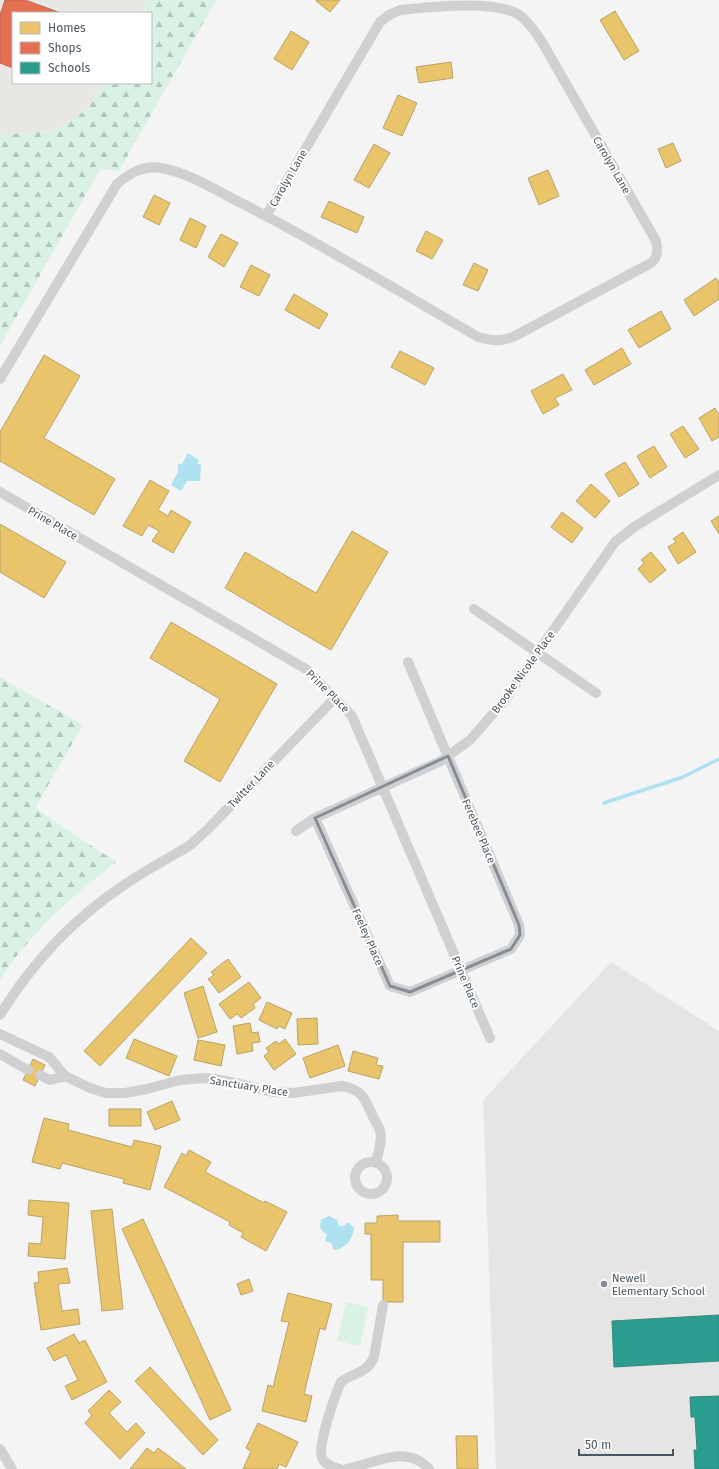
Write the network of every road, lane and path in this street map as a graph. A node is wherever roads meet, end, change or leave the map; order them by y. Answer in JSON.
{"nodes":[{"id":1,"x":266,"y":216,"type":"junction"},
{"id":2,"x":0,"y":379,"type":"edge"},
{"id":3,"x":719,"y":475,"type":"edge"},
{"id":4,"x":0,"y":492,"type":"edge"},
{"id":5,"x":474,"y":609,"type":"dead end"},
{"id":6,"x":538,"y":652,"type":"junction"},
{"id":7,"x":408,"y":662,"type":"dead end"},
{"id":8,"x":596,"y":693,"type":"dead end"},
{"id":9,"x":335,"y":698,"type":"junction"},
{"id":10,"x":448,"y":756,"type":"junction"},
{"id":11,"x":383,"y":787,"type":"junction"},
{"id":12,"x":315,"y":818,"type":"junction"},
{"id":13,"x":296,"y":831,"type":"dead end"},
{"id":14,"x":462,"y":970,"type":"junction"},
{"id":15,"x":0,"y":1015,"type":"edge"},
{"id":16,"x":0,"y":1034,"type":"edge"},
{"id":17,"x":490,"y":1038,"type":"dead end"},
{"id":18,"x":0,"y":1054,"type":"edge"},
{"id":19,"x":28,"y":1070,"type":"dead end"},
{"id":20,"x":40,"y":1075,"type":"dead end"},
{"id":21,"x":65,"y":1076,"type":"junction"},
{"id":22,"x":376,"y":1162,"type":"dead end"},
{"id":23,"x":383,"y":1305,"type":"dead end"},
{"id":24,"x":0,"y":1449,"type":"edge"},
{"id":25,"x":12,"y":1469,"type":"edge"},
{"id":26,"x":340,"y":1469,"type":"edge"},
{"id":27,"x":347,"y":1469,"type":"edge"},
{"id":28,"x":429,"y":1469,"type":"edge"}],
"edges":[{"from":1,"to":1,"type":"street","name":"Carolyn Lane"},
{"from":1,"to":2,"type":"street","name":"Carolyn Lane"},
{"from":3,"to":6,"type":"street","name":"Brooke Nicole Place"},
{"from":4,"to":9,"type":"street","name":"Prine Place"},
{"from":5,"to":6,"type":"street"},
{"from":6,"to":8,"type":"street"},
{"from":6,"to":10,"type":"street","name":"Brooke Nicole Place"},
{"from":7,"to":10,"type":"street","name":"Ferebee Place"},
{"from":9,"to":11,"type":"street","name":"Prine Place"},
{"from":9,"to":15,"type":"street","name":"Twitter Lane"},
{"from":10,"to":11,"type":"street","name":"Brooke Nicole Place"},
{"from":10,"to":14,"type":"street","name":"Ferebee Place"},
{"from":11,"to":12,"type":"street","name":"Brooke Nicole Place"},
{"from":11,"to":14,"type":"street","name":"Prine Place"},
{"from":12,"to":13,"type":"street","name":"Brooke Nicole Place"},
{"from":12,"to":14,"type":"street","name":"Feeley Place"},
{"from":14,"to":17,"type":"street","name":"Prine Place"},
{"from":16,"to":21,"type":"street","name":"Sanctuary Place"},
{"from":18,"to":19,"type":"street"},
{"from":20,"to":21,"type":"street"},
{"from":21,"to":22,"type":"street","name":"Sanctuary Place"},
{"from":23,"to":26,"type":"street"},
{"from":24,"to":25,"type":"street"},
{"from":27,"to":28,"type":"street"}]}
